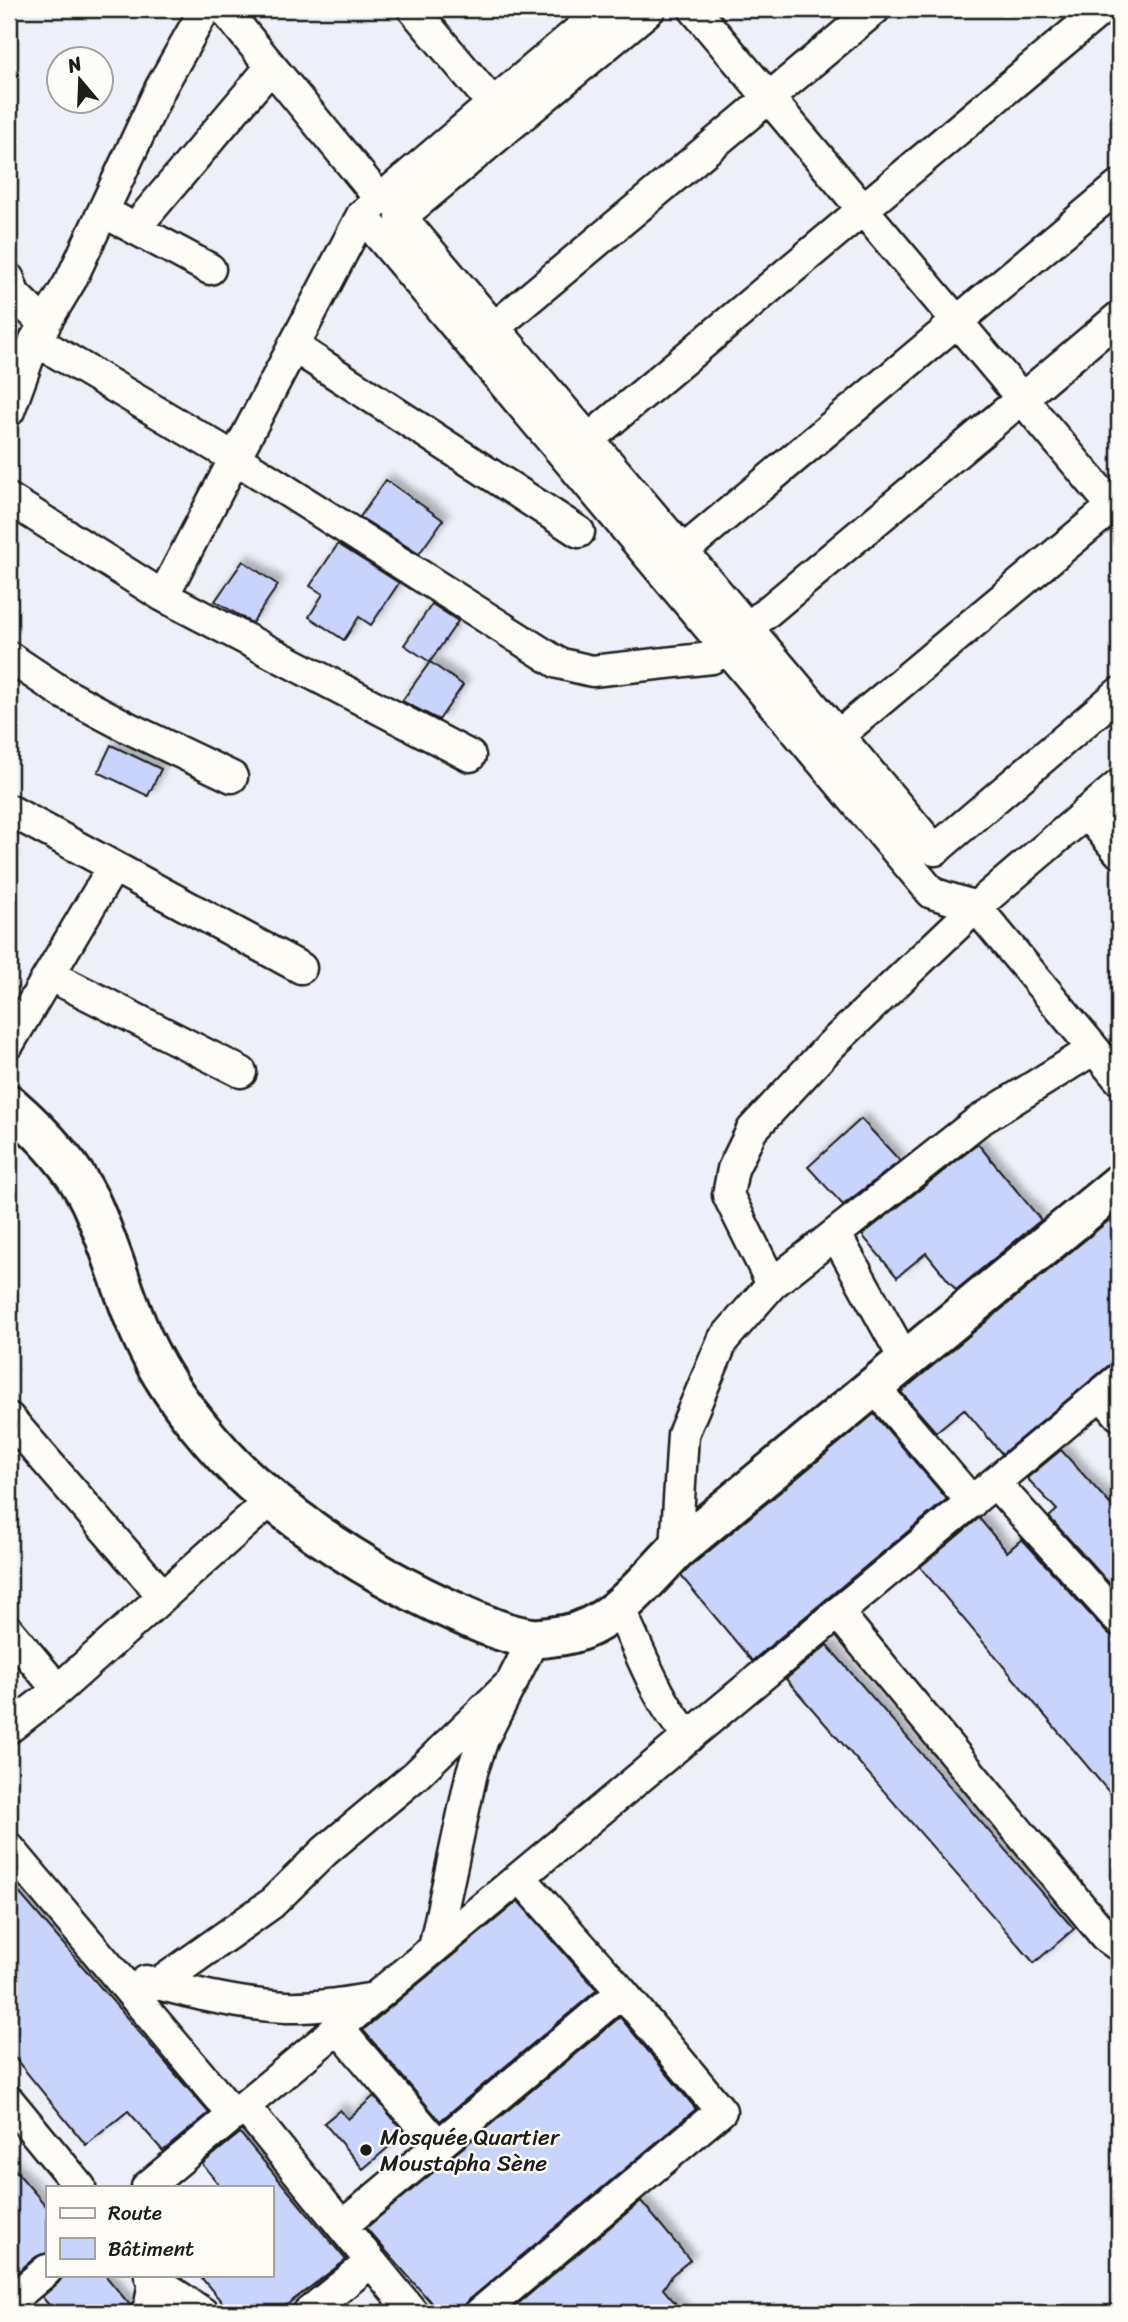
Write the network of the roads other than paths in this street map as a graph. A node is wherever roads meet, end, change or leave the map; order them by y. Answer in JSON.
{"nodes":[{"id":1,"x":205,"y":9,"type":"edge"},
{"id":2,"x":223,"y":9,"type":"edge"},
{"id":3,"x":413,"y":9,"type":"edge"},
{"id":4,"x":650,"y":9,"type":"edge"},
{"id":5,"x":694,"y":9,"type":"edge"},
{"id":6,"x":875,"y":9,"type":"edge"},
{"id":7,"x":1102,"y":9,"type":"edge"},
{"id":8,"x":601,"y":10,"type":"edge"},
{"id":9,"x":271,"y":67,"type":"junction"},
{"id":10,"x":769,"y":98,"type":"junction"},
{"id":11,"x":493,"y":104,"type":"junction"},
{"id":12,"x":1119,"y":186,"type":"edge"},
{"id":13,"x":371,"y":207,"type":"junction"},
{"id":14,"x":863,"y":209,"type":"junction"},
{"id":15,"x":104,"y":212,"type":"junction"},
{"id":16,"x":135,"y":229,"type":"junction"},
{"id":17,"x":210,"y":270,"type":"dead end"},
{"id":18,"x":9,"y":279,"type":"edge"},
{"id":19,"x":1119,"y":317,"type":"edge"},
{"id":20,"x":957,"y":322,"type":"junction"},
{"id":21,"x":495,"y":327,"type":"junction"},
{"id":22,"x":30,"y":340,"type":"edge"},
{"id":23,"x":293,"y":346,"type":"junction"},
{"id":24,"x":1022,"y":398,"type":"junction"},
{"id":25,"x":9,"y":411,"type":"edge"},
{"id":26,"x":589,"y":439,"type":"junction"},
{"id":27,"x":235,"y":458,"type":"junction"},
{"id":28,"x":9,"y":499,"type":"edge"},
{"id":29,"x":1117,"y":507,"type":"edge"},
{"id":30,"x":579,"y":532,"type":"dead end"},
{"id":31,"x":683,"y":551,"type":"junction"},
{"id":32,"x":163,"y":596,"type":"junction"},
{"id":33,"x":738,"y":638,"type":"junction"},
{"id":34,"x":9,"y":657,"type":"edge"},
{"id":35,"x":1119,"y":693,"type":"edge"},
{"id":36,"x":839,"y":735,"type":"junction"},
{"id":37,"x":470,"y":756,"type":"dead end"},
{"id":38,"x":232,"y":777,"type":"dead end"},
{"id":39,"x":1119,"y":785,"type":"edge"},
{"id":40,"x":9,"y":810,"type":"edge"},
{"id":41,"x":1086,"y":812,"type":"junction"},
{"id":42,"x":1119,"y":852,"type":"edge"},
{"id":43,"x":113,"y":867,"type":"junction"},
{"id":44,"x":976,"y":907,"type":"junction"},
{"id":45,"x":301,"y":968,"type":"dead end"},
{"id":46,"x":49,"y":975,"type":"junction"},
{"id":47,"x":9,"y":1044,"type":"edge"},
{"id":48,"x":1094,"y":1049,"type":"junction"},
{"id":49,"x":241,"y":1072,"type":"dead end"},
{"id":50,"x":1119,"y":1079,"type":"edge"},
{"id":51,"x":9,"y":1104,"type":"edge"},
{"id":52,"x":1119,"y":1184,"type":"edge"},
{"id":53,"x":836,"y":1235,"type":"junction"},
{"id":54,"x":772,"y":1284,"type":"junction"},
{"id":55,"x":905,"y":1360,"type":"junction"},
{"id":56,"x":874,"y":1387,"type":"junction"},
{"id":57,"x":1113,"y":1396,"type":"edge"},
{"id":58,"x":9,"y":1418,"type":"edge"},
{"id":59,"x":995,"y":1483,"type":"junction"},
{"id":60,"x":272,"y":1499,"type":"junction"},
{"id":61,"x":972,"y":1502,"type":"junction"},
{"id":62,"x":676,"y":1550,"type":"junction"},
{"id":63,"x":163,"y":1596,"type":"junction"},
{"id":64,"x":619,"y":1608,"type":"junction"},
{"id":65,"x":838,"y":1614,"type":"junction"},
{"id":66,"x":1119,"y":1620,"type":"edge"},
{"id":67,"x":9,"y":1631,"type":"edge"},
{"id":68,"x":534,"y":1638,"type":"junction"},
{"id":69,"x":513,"y":1681,"type":"junction"},
{"id":70,"x":58,"y":1690,"type":"junction"},
{"id":71,"x":9,"y":1728,"type":"edge"},
{"id":72,"x":689,"y":1737,"type":"junction"},
{"id":73,"x":9,"y":1848,"type":"edge"},
{"id":74,"x":520,"y":1877,"type":"junction"},
{"id":75,"x":1119,"y":1946,"type":"edge"},
{"id":76,"x":434,"y":1948,"type":"junction"},
{"id":77,"x":112,"y":1972,"type":"junction"},
{"id":78,"x":158,"y":1984,"type":"junction"},
{"id":79,"x":622,"y":1992,"type":"junction"},
{"id":80,"x":374,"y":1998,"type":"junction"},
{"id":81,"x":338,"y":2028,"type":"junction"},
{"id":82,"x":10,"y":2106,"type":"edge"},
{"id":83,"x":239,"y":2111,"type":"junction"},
{"id":84,"x":438,"y":2146,"type":"junction"},
{"id":85,"x":170,"y":2177,"type":"edge"},
{"id":86,"x":79,"y":2186,"type":"edge"},
{"id":87,"x":149,"y":2186,"type":"edge"},
{"id":88,"x":342,"y":2226,"type":"junction"},
{"id":89,"x":371,"y":2262,"type":"junction"},
{"id":90,"x":46,"y":2271,"type":"edge"},
{"id":91,"x":153,"y":2277,"type":"edge"},
{"id":92,"x":9,"y":2302,"type":"edge"},
{"id":93,"x":146,"y":2313,"type":"edge"},
{"id":94,"x":203,"y":2313,"type":"edge"},
{"id":95,"x":308,"y":2313,"type":"edge"},
{"id":96,"x":413,"y":2313,"type":"edge"},
{"id":97,"x":480,"y":2313,"type":"edge"}],
"edges":[{"from":1,"to":15,"type":"street"},
{"from":2,"to":9,"type":"street"},
{"from":3,"to":11,"type":"street"},
{"from":4,"to":21,"type":"street"},
{"from":5,"to":10,"type":"street"},
{"from":6,"to":10,"type":"street"},
{"from":7,"to":14,"type":"street"},
{"from":8,"to":11,"type":"street"},
{"from":9,"to":13,"type":"street"},
{"from":9,"to":16,"type":"street"},
{"from":10,"to":14,"type":"street"},
{"from":10,"to":21,"type":"street"},
{"from":11,"to":13,"type":"street"},
{"from":12,"to":20,"type":"street"},
{"from":13,"to":23,"type":"street"},
{"from":13,"to":33,"type":"street"},
{"from":14,"to":20,"type":"street"},
{"from":14,"to":26,"type":"street"},
{"from":15,"to":16,"type":"street"},
{"from":15,"to":22,"type":"street"},
{"from":16,"to":17,"type":"street"},
{"from":18,"to":22,"type":"street"},
{"from":19,"to":24,"type":"street"},
{"from":20,"to":24,"type":"street"},
{"from":20,"to":31,"type":"street"},
{"from":21,"to":26,"type":"street"},
{"from":22,"to":25,"type":"street"},
{"from":22,"to":27,"type":"street"},
{"from":23,"to":27,"type":"street"},
{"from":23,"to":30,"type":"street"},
{"from":24,"to":29,"type":"street"},
{"from":24,"to":33,"type":"street"},
{"from":26,"to":31,"type":"street"},
{"from":27,"to":32,"type":"street"},
{"from":27,"to":33,"type":"street"},
{"from":28,"to":32,"type":"street"},
{"from":29,"to":36,"type":"street"},
{"from":31,"to":33,"type":"street"},
{"from":32,"to":37,"type":"street"},
{"from":33,"to":36,"type":"street"},
{"from":33,"to":44,"type":"street"},
{"from":34,"to":38,"type":"street"},
{"from":35,"to":36,"type":"street"},
{"from":39,"to":41,"type":"street"},
{"from":40,"to":43,"type":"street"},
{"from":41,"to":42,"type":"street"},
{"from":41,"to":44,"type":"street"},
{"from":43,"to":45,"type":"street"},
{"from":43,"to":46,"type":"street"},
{"from":44,"to":48,"type":"street"},
{"from":44,"to":54,"type":"street"},
{"from":46,"to":47,"type":"street"},
{"from":46,"to":49,"type":"street"},
{"from":48,"to":50,"type":"street"},
{"from":48,"to":53,"type":"street"},
{"from":51,"to":60,"type":"street"},
{"from":52,"to":55,"type":"street"},
{"from":53,"to":54,"type":"street"},
{"from":53,"to":55,"type":"street"},
{"from":54,"to":62,"type":"street"},
{"from":55,"to":56,"type":"street"},
{"from":56,"to":61,"type":"street"},
{"from":56,"to":62,"type":"street"},
{"from":57,"to":59,"type":"street"},
{"from":58,"to":63,"type":"street"},
{"from":59,"to":61,"type":"street"},
{"from":59,"to":66,"type":"street"},
{"from":60,"to":63,"type":"street"},
{"from":60,"to":68,"type":"street"},
{"from":61,"to":65,"type":"street"},
{"from":62,"to":64,"type":"street"},
{"from":63,"to":70,"type":"street"},
{"from":64,"to":68,"type":"street"},
{"from":64,"to":72,"type":"street"},
{"from":65,"to":72,"type":"street"},
{"from":65,"to":75,"type":"street"},
{"from":67,"to":70,"type":"street"},
{"from":68,"to":69,"type":"street"},
{"from":69,"to":76,"type":"street"},
{"from":69,"to":78,"type":"street"},
{"from":70,"to":71,"type":"street"},
{"from":72,"to":74,"type":"street"},
{"from":73,"to":77,"type":"street"},
{"from":74,"to":76,"type":"street"},
{"from":74,"to":79,"type":"street"},
{"from":76,"to":80,"type":"street"},
{"from":77,"to":78,"type":"street"},
{"from":77,"to":83,"type":"street"},
{"from":78,"to":80,"type":"street"},
{"from":79,"to":84,"type":"street"},
{"from":79,"to":97,"type":"street"},
{"from":80,"to":81,"type":"street"},
{"from":81,"to":83,"type":"street"},
{"from":81,"to":84,"type":"street"},
{"from":82,"to":86,"type":"street"},
{"from":83,"to":85,"type":"street"},
{"from":83,"to":88,"type":"street"},
{"from":84,"to":88,"type":"street"},
{"from":85,"to":87,"type":"street"},
{"from":88,"to":89,"type":"street"},
{"from":89,"to":95,"type":"street"},
{"from":89,"to":96,"type":"street"},
{"from":90,"to":92,"type":"street"},
{"from":91,"to":93,"type":"street"},
{"from":91,"to":94,"type":"street"}]}
